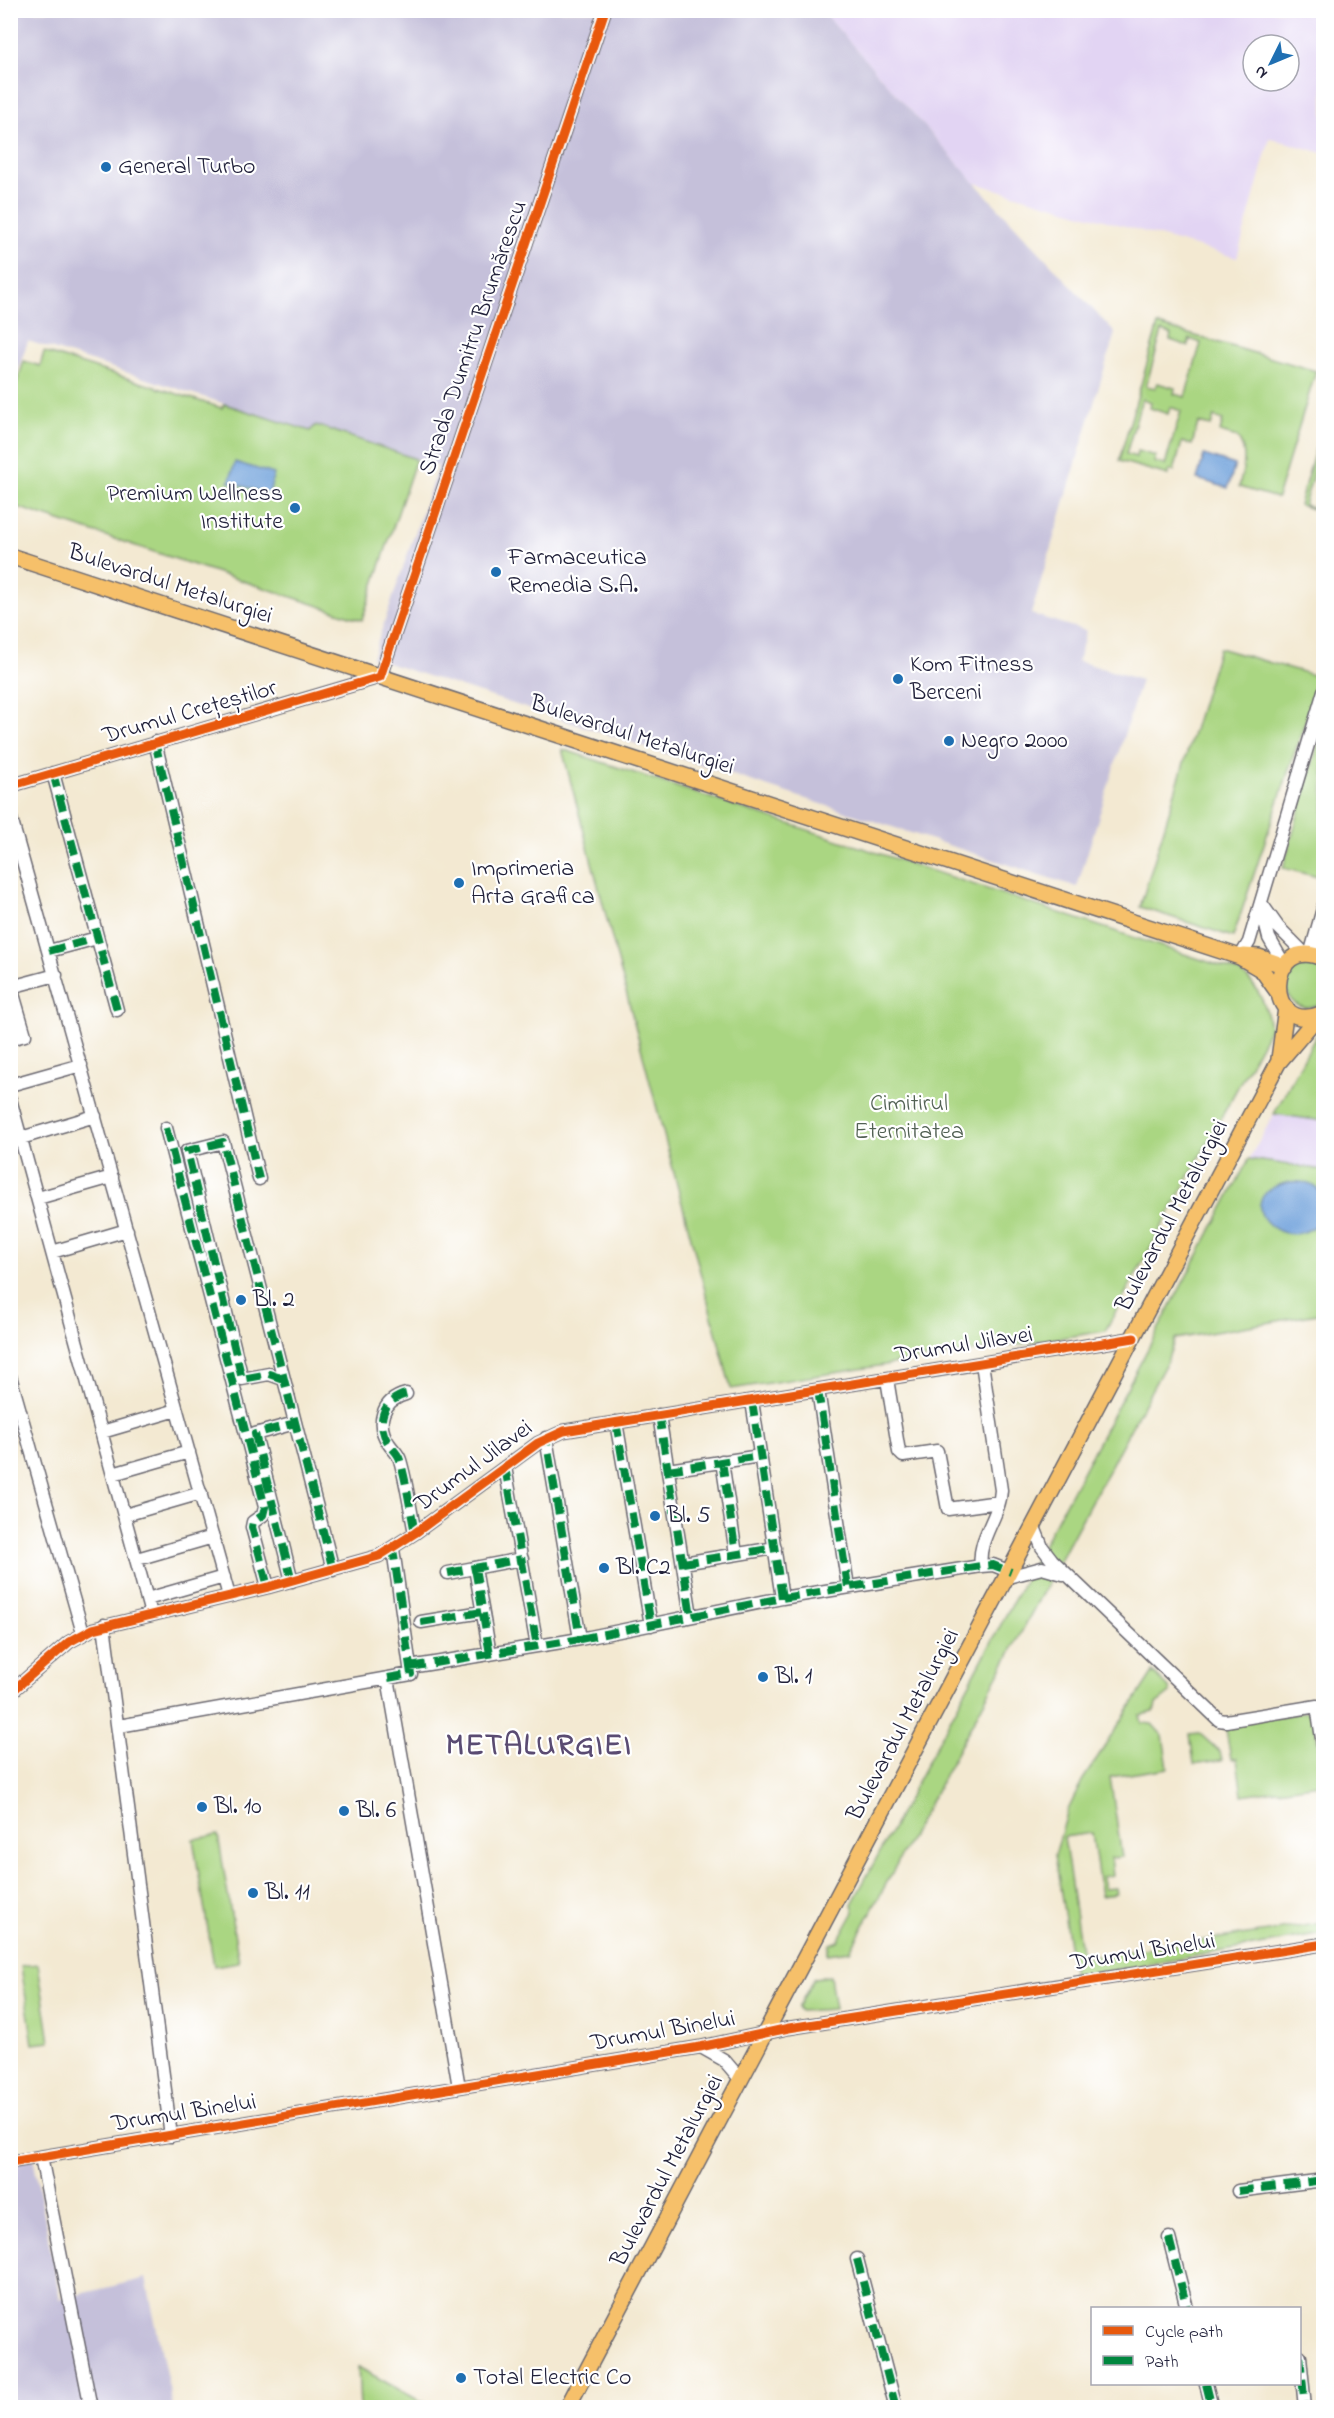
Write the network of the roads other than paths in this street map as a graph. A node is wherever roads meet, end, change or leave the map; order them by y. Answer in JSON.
{"nodes":[{"id":1,"x":604,"y":10,"type":"edge"},
{"id":2,"x":10,"y":556,"type":"edge"},
{"id":3,"x":380,"y":677,"type":"junction"},
{"id":4,"x":1323,"y":691,"type":"edge"},
{"id":5,"x":155,"y":742,"type":"junction"},
{"id":6,"x":53,"y":773,"type":"junction"},
{"id":7,"x":10,"y":786,"type":"edge"},
{"id":8,"x":10,"y":815,"type":"edge"},
{"id":9,"x":1261,"y":903,"type":"junction"},
{"id":10,"x":1323,"y":905,"type":"edge"},
{"id":11,"x":97,"y":938,"type":"junction"},
{"id":12,"x":49,"y":951,"type":"junction"},
{"id":13,"x":1240,"y":957,"type":"junction"},
{"id":14,"x":1317,"y":957,"type":"edge"},
{"id":15,"x":1285,"y":966,"type":"junction"},
{"id":16,"x":56,"y":975,"type":"junction"},
{"id":17,"x":1277,"y":991,"type":"junction"},
{"id":18,"x":1286,"y":1008,"type":"junction"},
{"id":19,"x":117,"y":1010,"type":"dead end"},
{"id":20,"x":1321,"y":1015,"type":"edge"},
{"id":21,"x":10,"y":1040,"type":"edge"},
{"id":22,"x":1278,"y":1063,"type":"junction"},
{"id":23,"x":81,"y":1065,"type":"junction"},
{"id":24,"x":10,"y":1085,"type":"edge"},
{"id":25,"x":10,"y":1100,"type":"edge"},
{"id":26,"x":95,"y":1116,"type":"junction"},
{"id":27,"x":166,"y":1128,"type":"dead end"},
{"id":28,"x":21,"y":1138,"type":"junction"},
{"id":29,"x":112,"y":1177,"type":"junction"},
{"id":30,"x":259,"y":1179,"type":"dead end"},
{"id":31,"x":38,"y":1198,"type":"junction"},
{"id":32,"x":127,"y":1230,"type":"junction"},
{"id":33,"x":52,"y":1252,"type":"junction"},
{"id":34,"x":1134,"y":1338,"type":"junction"},
{"id":35,"x":982,"y":1363,"type":"junction"},
{"id":36,"x":10,"y":1376,"type":"edge"},
{"id":37,"x":283,"y":1379,"type":"junction"},
{"id":38,"x":887,"y":1379,"type":"junction"},
{"id":39,"x":818,"y":1390,"type":"junction"},
{"id":40,"x":406,"y":1394,"type":"dead end"},
{"id":41,"x":752,"y":1401,"type":"junction"},
{"id":42,"x":177,"y":1410,"type":"junction"},
{"id":43,"x":659,"y":1415,"type":"junction"},
{"id":44,"x":616,"y":1422,"type":"junction"},
{"id":45,"x":295,"y":1423,"type":"junction"},
{"id":46,"x":102,"y":1432,"type":"junction"},
{"id":47,"x":546,"y":1438,"type":"junction"},
{"id":48,"x":189,"y":1452,"type":"junction"},
{"id":49,"x":760,"y":1456,"type":"junction"},
{"id":50,"x":722,"y":1461,"type":"junction"},
{"id":51,"x":505,"y":1467,"type":"junction"},
{"id":52,"x":668,"y":1470,"type":"junction"},
{"id":53,"x":114,"y":1474,"type":"junction"},
{"id":54,"x":201,"y":1493,"type":"junction"},
{"id":55,"x":999,"y":1502,"type":"junction"},
{"id":56,"x":125,"y":1515,"type":"junction"},
{"id":57,"x":1034,"y":1527,"type":"junction"},
{"id":58,"x":415,"y":1533,"type":"junction"},
{"id":59,"x":213,"y":1537,"type":"junction"},
{"id":60,"x":775,"y":1548,"type":"junction"},
{"id":61,"x":393,"y":1549,"type":"junction"},
{"id":62,"x":736,"y":1554,"type":"junction"},
{"id":63,"x":136,"y":1559,"type":"junction"},
{"id":64,"x":522,"y":1559,"type":"junction"},
{"id":65,"x":683,"y":1563,"type":"junction"},
{"id":66,"x":981,"y":1566,"type":"junction"},
{"id":67,"x":475,"y":1568,"type":"junction"},
{"id":68,"x":333,"y":1570,"type":"junction"},
{"id":69,"x":448,"y":1573,"type":"dead end"},
{"id":70,"x":1010,"y":1574,"type":"junction"},
{"id":71,"x":1067,"y":1576,"type":"junction"},
{"id":72,"x":224,"y":1577,"type":"junction"},
{"id":73,"x":292,"y":1581,"type":"junction"},
{"id":74,"x":268,"y":1587,"type":"junction"},
{"id":75,"x":848,"y":1587,"type":"junction"},
{"id":76,"x":229,"y":1596,"type":"junction"},
{"id":77,"x":782,"y":1598,"type":"junction"},
{"id":78,"x":147,"y":1599,"type":"junction"},
{"id":79,"x":482,"y":1612,"type":"junction"},
{"id":80,"x":151,"y":1614,"type":"junction"},
{"id":81,"x":691,"y":1616,"type":"junction"},
{"id":82,"x":421,"y":1622,"type":"dead end"},
{"id":83,"x":104,"y":1625,"type":"junction"},
{"id":84,"x":651,"y":1625,"type":"junction"},
{"id":85,"x":83,"y":1633,"type":"junction"},
{"id":86,"x":580,"y":1640,"type":"junction"},
{"id":87,"x":537,"y":1646,"type":"junction"},
{"id":88,"x":490,"y":1654,"type":"junction"},
{"id":89,"x":411,"y":1667,"type":"junction"},
{"id":90,"x":388,"y":1678,"type":"junction"},
{"id":91,"x":11,"y":1688,"type":"edge"},
{"id":92,"x":119,"y":1726,"type":"junction"},
{"id":93,"x":1323,"y":1751,"type":"edge"},
{"id":94,"x":1323,"y":1944,"type":"edge"},
{"id":95,"x":766,"y":2033,"type":"junction"},
{"id":96,"x":700,"y":2047,"type":"junction"},
{"id":97,"x":741,"y":2080,"type":"junction"},
{"id":98,"x":459,"y":2087,"type":"junction"},
{"id":99,"x":171,"y":2136,"type":"junction"},
{"id":100,"x":41,"y":2157,"type":"junction"},
{"id":101,"x":10,"y":2162,"type":"edge"},
{"id":102,"x":1323,"y":2180,"type":"edge"},
{"id":103,"x":1238,"y":2191,"type":"dead end"},
{"id":104,"x":1169,"y":2238,"type":"dead end"},
{"id":105,"x":857,"y":2259,"type":"dead end"},
{"id":106,"x":1187,"y":2307,"type":"edge"},
{"id":107,"x":1301,"y":2373,"type":"edge"},
{"id":108,"x":1206,"y":2385,"type":"edge"},
{"id":109,"x":91,"y":2408,"type":"edge"},
{"id":110,"x":567,"y":2408,"type":"edge"},
{"id":111,"x":896,"y":2408,"type":"edge"},
{"id":112,"x":1212,"y":2408,"type":"edge"},
{"id":113,"x":1305,"y":2408,"type":"edge"}],
"edges":[{"from":1,"to":3,"type":"street","name":"Strada Dumitru Brumărescu"},
{"from":2,"to":3,"type":"main road","name":"Bulevardul Metalurgiei"},
{"from":3,"to":5,"type":"street","name":"Drumul Crețeștilor"},
{"from":3,"to":13,"type":"main road","name":"Bulevardul Metalurgiei"},
{"from":4,"to":9,"type":"street"},
{"from":5,"to":6,"type":"street","name":"Drumul Crețeștilor"},
{"from":5,"to":30,"type":"street"},
{"from":6,"to":7,"type":"street","name":"Drumul Crețeștilor"},
{"from":6,"to":11,"type":"street"},
{"from":8,"to":12,"type":"street"},
{"from":9,"to":13,"type":"street"},
{"from":9,"to":14,"type":"street"},
{"from":9,"to":15,"type":"street"},
{"from":10,"to":14,"type":"street"},
{"from":11,"to":12,"type":"street"},
{"from":11,"to":19,"type":"street"},
{"from":12,"to":16,"type":"street"},
{"from":13,"to":15,"type":"main road","name":"Bulevardul Metalurgiei"},
{"from":13,"to":17,"type":"main road","name":"Bulevardul Metalurgiei"},
{"from":14,"to":15,"type":"main road"},
{"from":15,"to":17,"type":"main road"},
{"from":16,"to":21,"type":"street"},
{"from":16,"to":23,"type":"street"},
{"from":17,"to":18,"type":"main road","name":"Bulevardul Metalurgiei"},
{"from":18,"to":20,"type":"main road"},
{"from":18,"to":22,"type":"main road","name":"Bulevardul Metalurgiei"},
{"from":20,"to":22,"type":"main road","name":"Bulevardul Metalurgiei"},
{"from":22,"to":34,"type":"main road","name":"Bulevardul Metalurgiei"},
{"from":23,"to":24,"type":"street"},
{"from":23,"to":26,"type":"street"},
{"from":25,"to":28,"type":"street"},
{"from":26,"to":28,"type":"street"},
{"from":26,"to":29,"type":"street"},
{"from":27,"to":74,"type":"street"},
{"from":28,"to":31,"type":"street"},
{"from":29,"to":31,"type":"street"},
{"from":29,"to":32,"type":"street"},
{"from":31,"to":33,"type":"street"},
{"from":32,"to":33,"type":"street"},
{"from":32,"to":42,"type":"street"},
{"from":33,"to":46,"type":"street"},
{"from":34,"to":35,"type":"street","name":"Drumul Jilavei"},
{"from":34,"to":57,"type":"main road","name":"Bulevardul Metalurgiei"},
{"from":35,"to":38,"type":"street","name":"Drumul Jilavei"},
{"from":35,"to":55,"type":"street"},
{"from":36,"to":85,"type":"street"},
{"from":37,"to":37,"type":"street"},
{"from":37,"to":45,"type":"street"},
{"from":38,"to":39,"type":"street","name":"Drumul Jilavei"},
{"from":38,"to":55,"type":"street"},
{"from":39,"to":41,"type":"street","name":"Drumul Jilavei"},
{"from":39,"to":75,"type":"street"},
{"from":40,"to":58,"type":"street"},
{"from":41,"to":43,"type":"street","name":"Drumul Jilavei"},
{"from":41,"to":49,"type":"street"},
{"from":42,"to":46,"type":"street"},
{"from":42,"to":48,"type":"street"},
{"from":43,"to":44,"type":"street","name":"Drumul Jilavei"},
{"from":43,"to":52,"type":"street"},
{"from":44,"to":47,"type":"street","name":"Drumul Jilavei"},
{"from":44,"to":84,"type":"street"},
{"from":45,"to":68,"type":"street"},
{"from":45,"to":73,"type":"street"},
{"from":46,"to":53,"type":"street"},
{"from":47,"to":51,"type":"street","name":"Drumul Jilavei"},
{"from":47,"to":86,"type":"street"},
{"from":48,"to":53,"type":"street"},
{"from":48,"to":54,"type":"street"},
{"from":49,"to":50,"type":"street"},
{"from":49,"to":60,"type":"street"},
{"from":50,"to":52,"type":"street"},
{"from":50,"to":62,"type":"street"},
{"from":51,"to":58,"type":"street","name":"Drumul Jilavei"},
{"from":51,"to":64,"type":"street"},
{"from":52,"to":65,"type":"street"},
{"from":53,"to":56,"type":"street"},
{"from":54,"to":56,"type":"street"},
{"from":54,"to":59,"type":"street"},
{"from":55,"to":66,"type":"street"},
{"from":56,"to":63,"type":"street"},
{"from":57,"to":70,"type":"main road","name":"Bulevardul Metalurgiei"},
{"from":57,"to":71,"type":"street"},
{"from":58,"to":61,"type":"street","name":"Drumul Jilavei"},
{"from":59,"to":63,"type":"street"},
{"from":59,"to":72,"type":"street"},
{"from":60,"to":62,"type":"street"},
{"from":60,"to":77,"type":"street"},
{"from":61,"to":68,"type":"street","name":"Drumul Jilavei"},
{"from":61,"to":89,"type":"street"},
{"from":62,"to":65,"type":"street"},
{"from":63,"to":78,"type":"street"},
{"from":64,"to":67,"type":"street"},
{"from":64,"to":87,"type":"street"},
{"from":65,"to":81,"type":"street"},
{"from":66,"to":70,"type":"street"},
{"from":66,"to":75,"type":"street"},
{"from":67,"to":69,"type":"street"},
{"from":67,"to":79,"type":"street"},
{"from":68,"to":73,"type":"street","name":"Drumul Jilavei"},
{"from":70,"to":71,"type":"street"},
{"from":70,"to":95,"type":"main road","name":"Bulevardul Metalurgiei"},
{"from":71,"to":93,"type":"street"},
{"from":72,"to":76,"type":"street"},
{"from":72,"to":78,"type":"street"},
{"from":73,"to":74,"type":"street","name":"Drumul Jilavei"},
{"from":74,"to":76,"type":"street","name":"Drumul Jilavei"},
{"from":75,"to":77,"type":"street"},
{"from":76,"to":80,"type":"street","name":"Drumul Jilavei"},
{"from":77,"to":81,"type":"street"},
{"from":78,"to":80,"type":"street"},
{"from":79,"to":82,"type":"street"},
{"from":79,"to":88,"type":"street"},
{"from":80,"to":83,"type":"street","name":"Drumul Jilavei"},
{"from":81,"to":84,"type":"street"},
{"from":83,"to":85,"type":"street","name":"Drumul Jilavei"},
{"from":83,"to":92,"type":"street"},
{"from":84,"to":86,"type":"street"},
{"from":85,"to":91,"type":"street","name":"Drumul Jilavei"},
{"from":86,"to":87,"type":"street"},
{"from":87,"to":88,"type":"street"},
{"from":88,"to":89,"type":"street"},
{"from":89,"to":90,"type":"street"},
{"from":90,"to":92,"type":"street"},
{"from":90,"to":98,"type":"street"},
{"from":92,"to":99,"type":"street"},
{"from":94,"to":95,"type":"street","name":"Drumul Binelui"},
{"from":95,"to":96,"type":"street","name":"Drumul Binelui"},
{"from":95,"to":97,"type":"main road","name":"Bulevardul Metalurgiei"},
{"from":96,"to":97,"type":"street"},
{"from":96,"to":98,"type":"street","name":"Drumul Binelui"},
{"from":97,"to":110,"type":"main road","name":"Bulevardul Metalurgiei"},
{"from":98,"to":99,"type":"street","name":"Drumul Binelui"},
{"from":99,"to":100,"type":"street","name":"Drumul Binelui"},
{"from":100,"to":101,"type":"street","name":"Drumul Binelui"},
{"from":100,"to":109,"type":"street"},
{"from":102,"to":103,"type":"street"},
{"from":104,"to":106,"type":"street"},
{"from":105,"to":111,"type":"street"},
{"from":107,"to":113,"type":"street"},
{"from":108,"to":112,"type":"street"}]}
